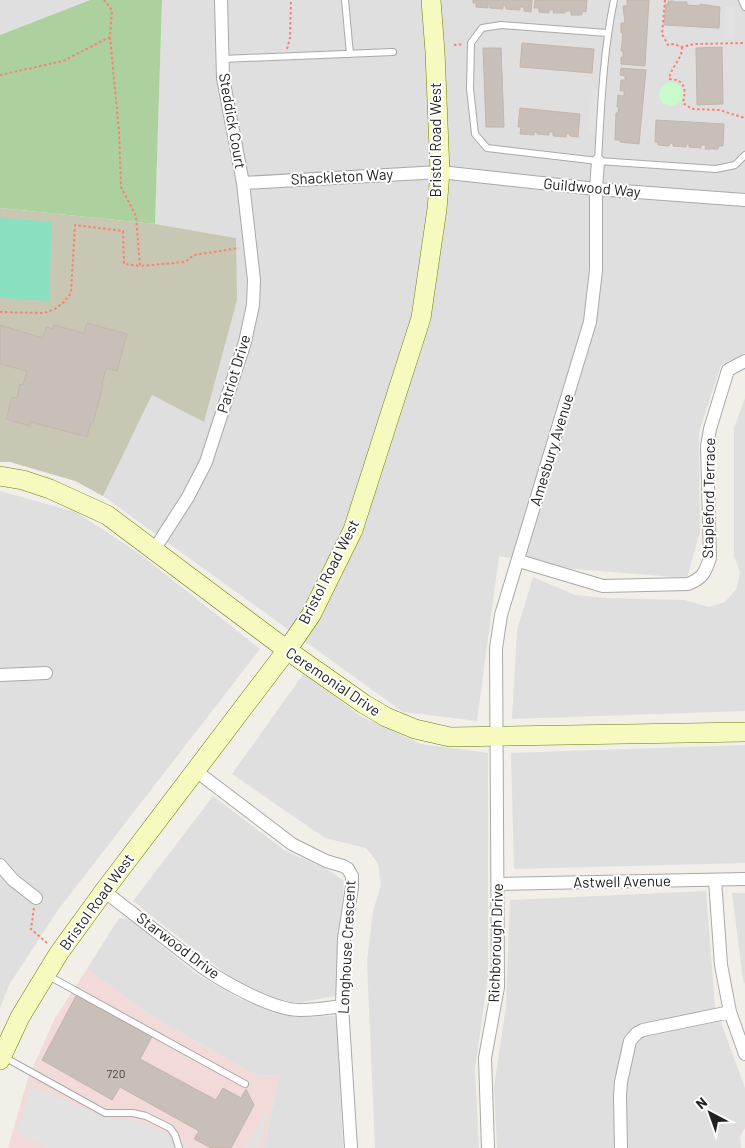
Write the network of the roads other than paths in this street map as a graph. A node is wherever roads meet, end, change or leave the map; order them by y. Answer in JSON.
{"nodes":[{"id":1,"x":221,"y":0,"type":"edge"},
{"id":2,"x":345,"y":0,"type":"edge"},
{"id":3,"x":431,"y":0,"type":"edge"},
{"id":4,"x":614,"y":0,"type":"edge"},
{"id":5,"x":742,"y":0,"type":"edge"},
{"id":6,"x":745,"y":7,"type":"edge"},
{"id":7,"x":607,"y":33,"type":"junction"},
{"id":8,"x":393,"y":52,"type":"dead end"},
{"id":9,"x":350,"y":54,"type":"junction"},
{"id":10,"x":222,"y":59,"type":"junction"},
{"id":11,"x":745,"y":156,"type":"edge"},
{"id":12,"x":598,"y":161,"type":"junction"},
{"id":13,"x":440,"y":172,"type":"junction"},
{"id":14,"x":243,"y":182,"type":"junction"},
{"id":15,"x":596,"y":189,"type":"junction"},
{"id":16,"x":745,"y":200,"type":"edge"},
{"id":17,"x":745,"y":361,"type":"edge"},
{"id":18,"x":0,"y":476,"type":"edge"},
{"id":19,"x":154,"y":550,"type":"junction"},
{"id":20,"x":519,"y":561,"type":"junction"},
{"id":21,"x":286,"y":650,"type":"junction"},
{"id":22,"x":46,"y":674,"type":"dead end"},
{"id":23,"x":0,"y":675,"type":"edge"},
{"id":24,"x":745,"y":732,"type":"edge"},
{"id":25,"x":496,"y":737,"type":"junction"},
{"id":26,"x":196,"y":771,"type":"junction"},
{"id":27,"x":0,"y":865,"type":"edge"},
{"id":28,"x":745,"y":879,"type":"edge"},
{"id":29,"x":715,"y":880,"type":"junction"},
{"id":30,"x":498,"y":884,"type":"junction"},
{"id":31,"x":104,"y":890,"type":"junction"},
{"id":32,"x":36,"y":898,"type":"road end"},
{"id":33,"x":45,"y":974,"type":"junction"},
{"id":34,"x":342,"y":1006,"type":"junction"},
{"id":35,"x":730,"y":1012,"type":"junction"},
{"id":36,"x":745,"y":1054,"type":"edge"},
{"id":37,"x":0,"y":1057,"type":"edge"},
{"id":38,"x":245,"y":1084,"type":"dead end"},
{"id":39,"x":179,"y":1148,"type":"edge"},
{"id":40,"x":351,"y":1148,"type":"edge"},
{"id":41,"x":488,"y":1148,"type":"edge"},
{"id":42,"x":621,"y":1148,"type":"edge"}],
"edges":[{"from":1,"to":10,"type":"street","name":"Steddick Court"},
{"from":2,"to":9,"type":"lane"},
{"from":3,"to":13,"type":"street","name":"Bristol Road West"},
{"from":4,"to":7,"type":"lane"},
{"from":5,"to":6,"type":"lane"},
{"from":7,"to":12,"type":"lane"},
{"from":7,"to":12,"type":"lane"},
{"from":8,"to":9,"type":"lane"},
{"from":9,"to":10,"type":"lane"},
{"from":10,"to":14,"type":"street","name":"Steddick Court"},
{"from":11,"to":12,"type":"lane"},
{"from":12,"to":15,"type":"street","name":"Amesbury Avenue"},
{"from":13,"to":14,"type":"street","name":"Shackleton Way"},
{"from":13,"to":15,"type":"street","name":"Guildwood Way"},
{"from":13,"to":21,"type":"street","name":"Bristol Road West"},
{"from":14,"to":19,"type":"street","name":"Patriot Drive"},
{"from":15,"to":16,"type":"street","name":"Guildwood Way"},
{"from":15,"to":20,"type":"street","name":"Amesbury Avenue"},
{"from":17,"to":20,"type":"street","name":"Stapleford Terrace"},
{"from":18,"to":19,"type":"street","name":"Ceremonial Drive"},
{"from":19,"to":21,"type":"street","name":"Ceremonial Drive"},
{"from":20,"to":25,"type":"street","name":"Amesbury Avenue"},
{"from":21,"to":25,"type":"street","name":"Ceremonial Drive"},
{"from":21,"to":26,"type":"street","name":"Bristol Road West"},
{"from":22,"to":23,"type":"street"},
{"from":24,"to":25,"type":"street","name":"Ceremonial Drive"},
{"from":25,"to":30,"type":"street","name":"Richborough Drive"},
{"from":26,"to":31,"type":"street","name":"Bristol Road West"},
{"from":26,"to":34,"type":"street","name":"Longhouse Crescent"},
{"from":27,"to":32,"type":"street"},
{"from":28,"to":29,"type":"street","name":"Astwell Avenue"},
{"from":29,"to":30,"type":"street","name":"Astwell Avenue"},
{"from":29,"to":35,"type":"street"},
{"from":30,"to":41,"type":"street","name":"Richborough Drive"},
{"from":31,"to":33,"type":"street","name":"Bristol Road West"},
{"from":31,"to":34,"type":"street","name":"Starwood Drive"},
{"from":33,"to":37,"type":"street","name":"Bristol Road West"},
{"from":33,"to":38,"type":"lane"},
{"from":34,"to":40,"type":"street","name":"Longhouse Crescent"},
{"from":35,"to":36,"type":"street"},
{"from":35,"to":42,"type":"street"},
{"from":37,"to":39,"type":"lane"}]}
